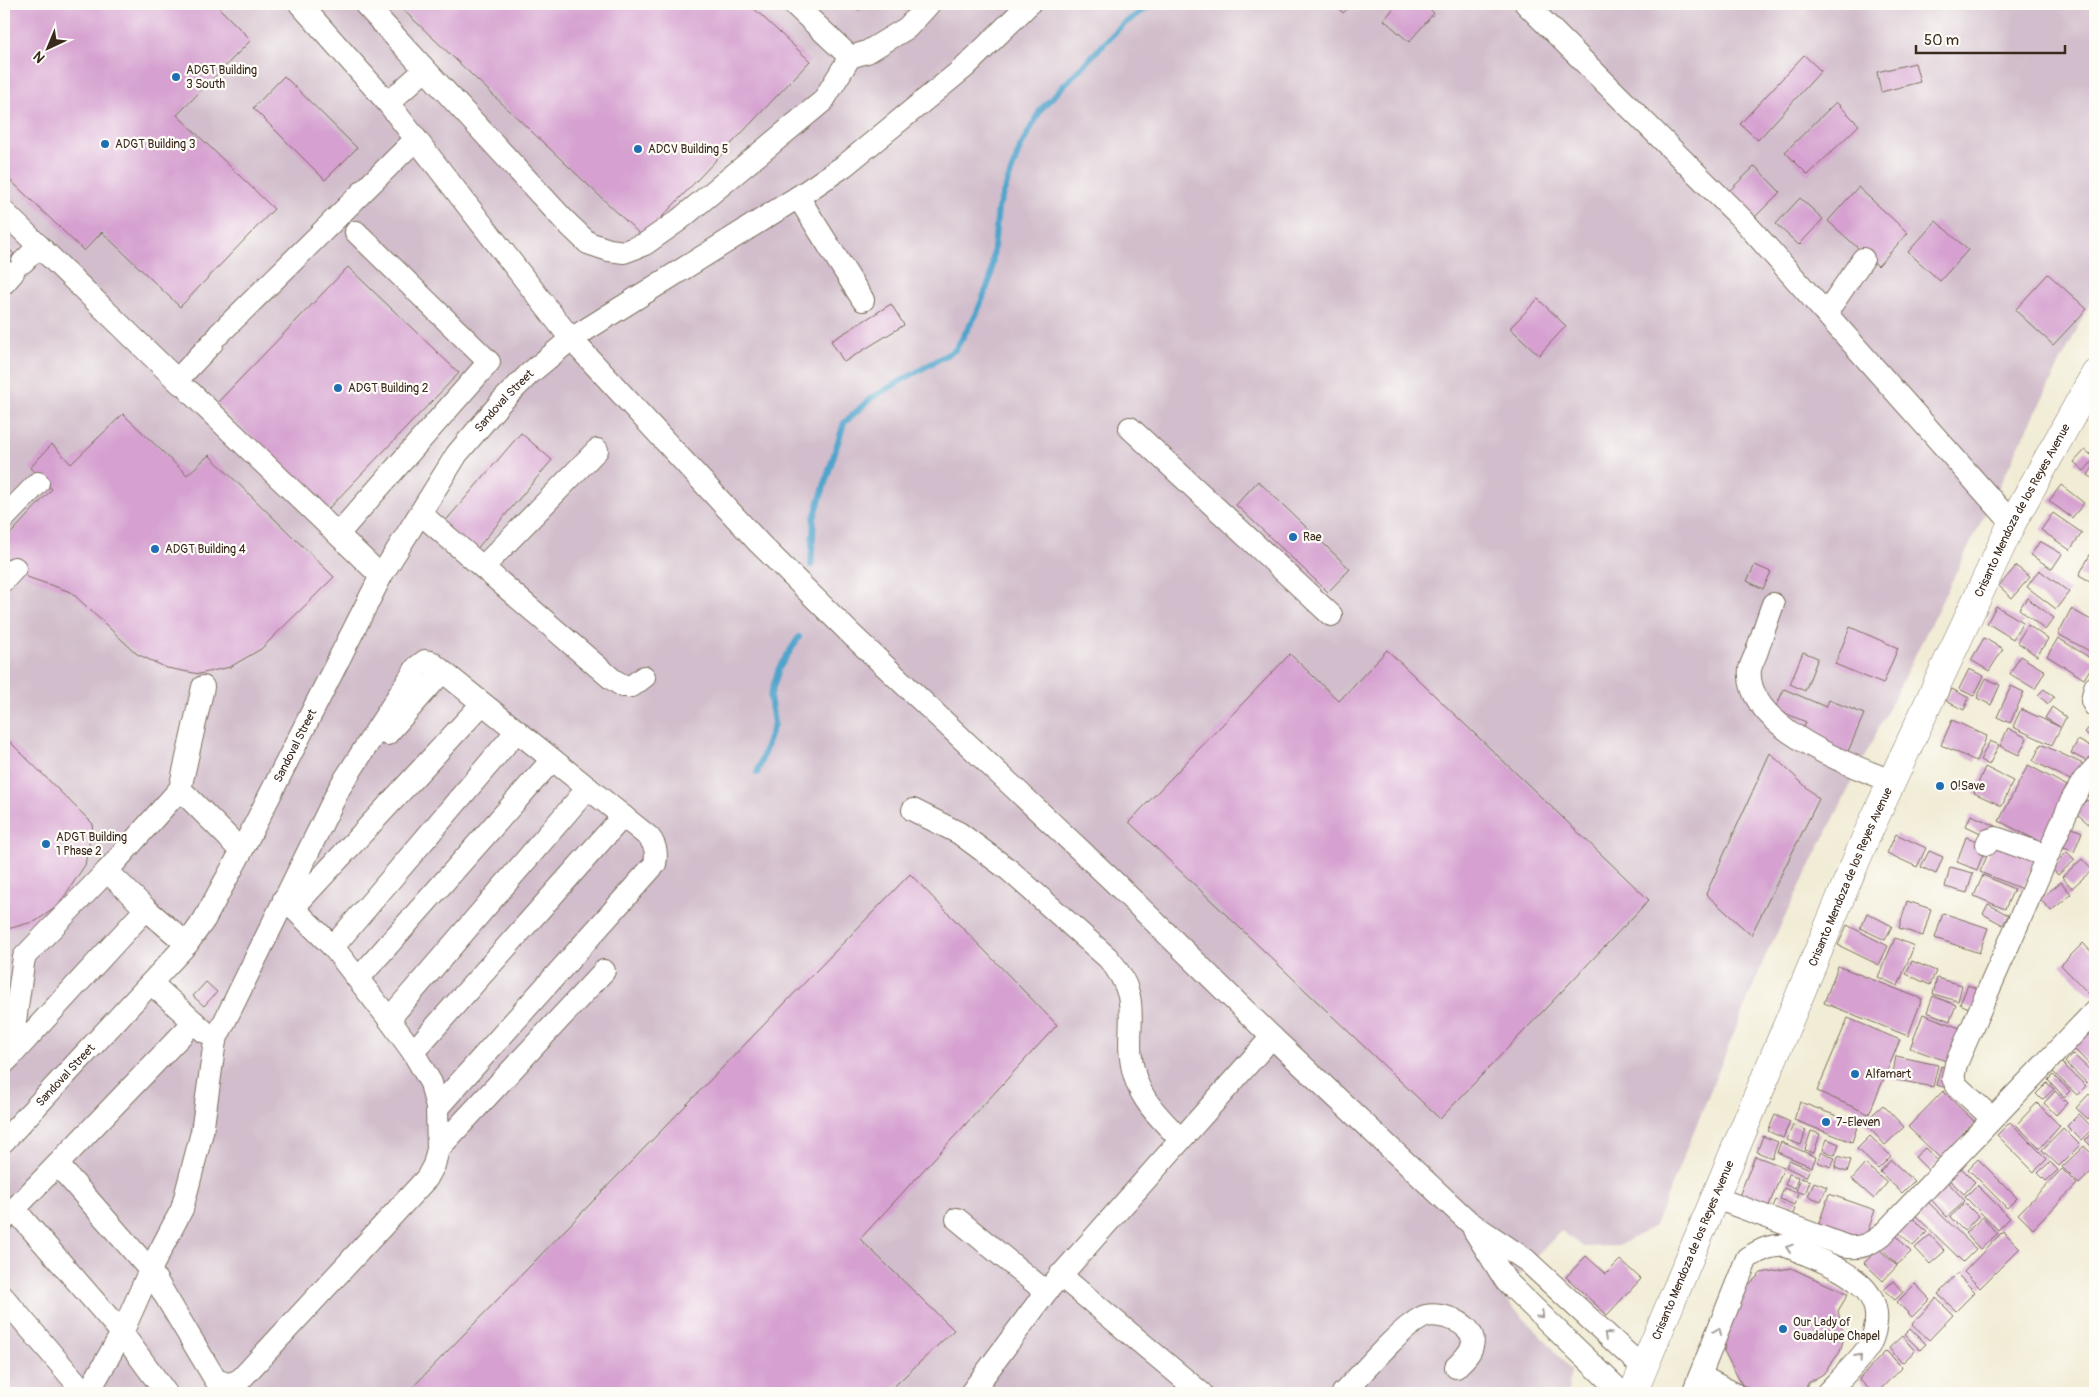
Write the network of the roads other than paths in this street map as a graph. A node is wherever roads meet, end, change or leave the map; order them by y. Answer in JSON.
{"nodes":[{"id":1,"x":300,"y":4,"type":"edge"},
{"id":2,"x":365,"y":4,"type":"edge"},
{"id":3,"x":794,"y":4,"type":"edge"},
{"id":4,"x":929,"y":4,"type":"edge"},
{"id":5,"x":1029,"y":4,"type":"edge"},
{"id":6,"x":1526,"y":4,"type":"edge"},
{"id":7,"x":850,"y":57,"type":"junction"},
{"id":8,"x":425,"y":70,"type":"junction"},
{"id":9,"x":388,"y":103,"type":"junction"},
{"id":10,"x":416,"y":139,"type":"junction"},
{"id":11,"x":798,"y":197,"type":"junction"},
{"id":12,"x":4,"y":212,"type":"edge"},
{"id":13,"x":356,"y":232,"type":"dead end"},
{"id":14,"x":39,"y":246,"type":"junction"},
{"id":15,"x":1863,"y":259,"type":"dead end"},
{"id":16,"x":13,"y":273,"type":"edge"},
{"id":17,"x":863,"y":300,"type":"dead end"},
{"id":18,"x":1826,"y":313,"type":"junction"},
{"id":19,"x":570,"y":339,"type":"junction"},
{"id":20,"x":2094,"y":377,"type":"edge"},
{"id":21,"x":183,"y":385,"type":"junction"},
{"id":22,"x":1130,"y":428,"type":"dead end"},
{"id":23,"x":597,"y":450,"type":"dead end"},
{"id":24,"x":38,"y":483,"type":"dead end"},
{"id":25,"x":421,"y":514,"type":"junction"},
{"id":26,"x":4,"y":518,"type":"edge"},
{"id":27,"x":2012,"y":523,"type":"junction"},
{"id":28,"x":338,"y":534,"type":"junction"},
{"id":29,"x":483,"y":567,"type":"junction"},
{"id":30,"x":381,"y":576,"type":"junction"},
{"id":31,"x":1773,"y":604,"type":"dead end"},
{"id":32,"x":1331,"y":615,"type":"dead end"},
{"id":33,"x":644,"y":677,"type":"dead end"},
{"id":34,"x":2095,"y":687,"type":"edge"},
{"id":35,"x":203,"y":688,"type":"dead end"},
{"id":36,"x":482,"y":704,"type":"junction"},
{"id":37,"x":2095,"y":706,"type":"edge"},
{"id":38,"x":517,"y":731,"type":"junction"},
{"id":39,"x":552,"y":760,"type":"junction"},
{"id":40,"x":2095,"y":768,"type":"edge"},
{"id":41,"x":1892,"y":782,"type":"junction"},
{"id":42,"x":588,"y":788,"type":"junction"},
{"id":43,"x":180,"y":790,"type":"junction"},
{"id":44,"x":913,"y":810,"type":"dead end"},
{"id":45,"x":623,"y":816,"type":"junction"},
{"id":46,"x":1986,"y":844,"type":"dead end"},
{"id":47,"x":241,"y":852,"type":"junction"},
{"id":48,"x":2047,"y":856,"type":"junction"},
{"id":49,"x":107,"y":871,"type":"junction"},
{"id":50,"x":288,"y":904,"type":"junction"},
{"id":51,"x":146,"y":909,"type":"junction"},
{"id":52,"x":186,"y":944,"type":"junction"},
{"id":53,"x":333,"y":947,"type":"junction"},
{"id":54,"x":604,"y":970,"type":"dead end"},
{"id":55,"x":358,"y":979,"type":"junction"},
{"id":56,"x":151,"y":983,"type":"junction"},
{"id":57,"x":2095,"y":1011,"type":"edge"},
{"id":58,"x":389,"y":1019,"type":"junction"},
{"id":59,"x":194,"y":1022,"type":"junction"},
{"id":60,"x":1272,"y":1037,"type":"junction"},
{"id":61,"x":215,"y":1041,"type":"junction"},
{"id":62,"x":413,"y":1052,"type":"junction"},
{"id":63,"x":7,"y":1060,"type":"edge"},
{"id":64,"x":436,"y":1108,"type":"junction"},
{"id":65,"x":1992,"y":1118,"type":"junction"},
{"id":66,"x":1180,"y":1139,"type":"junction"},
{"id":67,"x":4,"y":1141,"type":"edge"},
{"id":68,"x":438,"y":1149,"type":"junction"},
{"id":69,"x":58,"y":1165,"type":"junction"},
{"id":70,"x":1716,"y":1198,"type":"junction"},
{"id":71,"x":9,"y":1215,"type":"edge"},
{"id":72,"x":958,"y":1219,"type":"dead end"},
{"id":73,"x":1469,"y":1222,"type":"junction"},
{"id":74,"x":150,"y":1270,"type":"junction"},
{"id":75,"x":1053,"y":1283,"type":"junction"},
{"id":76,"x":4,"y":1298,"type":"edge"},
{"id":77,"x":122,"y":1333,"type":"junction"},
{"id":78,"x":1456,"y":1367,"type":"dead end"},
{"id":79,"x":1643,"y":1368,"type":"junction"},
{"id":80,"x":1696,"y":1385,"type":"edge"},
{"id":81,"x":87,"y":1393,"type":"edge"},
{"id":82,"x":166,"y":1393,"type":"edge"},
{"id":83,"x":972,"y":1393,"type":"edge"},
{"id":84,"x":1201,"y":1393,"type":"edge"},
{"id":85,"x":1343,"y":1393,"type":"edge"},
{"id":86,"x":1622,"y":1393,"type":"edge"},
{"id":87,"x":1633,"y":1393,"type":"edge"},
{"id":88,"x":1734,"y":1393,"type":"edge"},
{"id":89,"x":1827,"y":1393,"type":"edge"}],
"edges":[{"from":1,"to":9,"type":"street"},
{"from":2,"to":8,"type":"street"},
{"from":3,"to":7,"type":"street"},
{"from":4,"to":7,"type":"street"},
{"from":5,"to":11,"type":"street","name":"Sandoval Street"},
{"from":6,"to":18,"type":"street"},
{"from":7,"to":8,"type":"street"},
{"from":8,"to":9,"type":"street"},
{"from":9,"to":10,"type":"street"},
{"from":10,"to":19,"type":"street"},
{"from":10,"to":21,"type":"street"},
{"from":11,"to":17,"type":"street"},
{"from":11,"to":19,"type":"street","name":"Sandoval Street"},
{"from":12,"to":14,"type":"street"},
{"from":13,"to":28,"type":"street"},
{"from":14,"to":16,"type":"street"},
{"from":14,"to":21,"type":"street"},
{"from":15,"to":18,"type":"street"},
{"from":18,"to":27,"type":"street"},
{"from":19,"to":25,"type":"street","name":"Sandoval Street"},
{"from":19,"to":60,"type":"street"},
{"from":20,"to":27,"type":"main road","name":"Crisanto Mendoza de los Reyes Avenue"},
{"from":21,"to":28,"type":"street"},
{"from":22,"to":32,"type":"street"},
{"from":23,"to":29,"type":"street"},
{"from":24,"to":26,"type":"street"},
{"from":25,"to":29,"type":"street"},
{"from":25,"to":30,"type":"street","name":"Sandoval Street"},
{"from":27,"to":41,"type":"main road","name":"Crisanto Mendoza de los Reyes Avenue"},
{"from":28,"to":30,"type":"street"},
{"from":29,"to":33,"type":"street"},
{"from":30,"to":47,"type":"street","name":"Sandoval Street"},
{"from":31,"to":41,"type":"street"},
{"from":34,"to":37,"type":"street"},
{"from":35,"to":43,"type":"street"},
{"from":36,"to":38,"type":"street"},
{"from":36,"to":50,"type":"street"},
{"from":36,"to":50,"type":"street"},
{"from":38,"to":39,"type":"street"},
{"from":38,"to":53,"type":"street"},
{"from":39,"to":42,"type":"street"},
{"from":39,"to":55,"type":"street"},
{"from":40,"to":48,"type":"street"},
{"from":41,"to":70,"type":"main road","name":"Crisanto Mendoza de los Reyes Avenue"},
{"from":42,"to":45,"type":"street"},
{"from":42,"to":58,"type":"street"},
{"from":43,"to":47,"type":"street"},
{"from":43,"to":49,"type":"street"},
{"from":44,"to":66,"type":"street"},
{"from":45,"to":62,"type":"street"},
{"from":45,"to":64,"type":"street"},
{"from":46,"to":48,"type":"street"},
{"from":47,"to":52,"type":"street","name":"Sandoval Street"},
{"from":48,"to":65,"type":"street"},
{"from":49,"to":51,"type":"street"},
{"from":49,"to":63,"type":"street"},
{"from":50,"to":53,"type":"street"},
{"from":50,"to":61,"type":"street"},
{"from":51,"to":52,"type":"street"},
{"from":51,"to":63,"type":"street"},
{"from":52,"to":56,"type":"street","name":"Sandoval Street"},
{"from":53,"to":55,"type":"street"},
{"from":54,"to":68,"type":"street"},
{"from":55,"to":58,"type":"street"},
{"from":56,"to":59,"type":"street"},
{"from":56,"to":67,"type":"street","name":"Sandoval Street"},
{"from":57,"to":65,"type":"street"},
{"from":58,"to":62,"type":"street"},
{"from":59,"to":61,"type":"street"},
{"from":59,"to":69,"type":"street"},
{"from":60,"to":66,"type":"street"},
{"from":60,"to":73,"type":"street"},
{"from":61,"to":74,"type":"street"},
{"from":62,"to":64,"type":"street"},
{"from":64,"to":68,"type":"street"},
{"from":65,"to":70,"type":"street"},
{"from":66,"to":75,"type":"street"},
{"from":68,"to":74,"type":"street"},
{"from":69,"to":71,"type":"street"},
{"from":69,"to":74,"type":"street"},
{"from":70,"to":79,"type":"main road","name":"Crisanto Mendoza de los Reyes Avenue"},
{"from":71,"to":77,"type":"street"},
{"from":72,"to":75,"type":"street"},
{"from":79,"to":73,"type":"street","one_way":true},
{"from":73,"to":86,"type":"street","one_way":true},
{"from":74,"to":77,"type":"street"},
{"from":75,"to":83,"type":"street"},
{"from":75,"to":84,"type":"street"},
{"from":76,"to":81,"type":"street"},
{"from":77,"to":81,"type":"street"},
{"from":77,"to":82,"type":"street"},
{"from":78,"to":85,"type":"street"},
{"from":79,"to":87,"type":"main road","name":"Crisanto Mendoza de los Reyes Avenue"},
{"from":80,"to":88,"type":"street"},
{"from":80,"to":89,"type":"street"}]}
